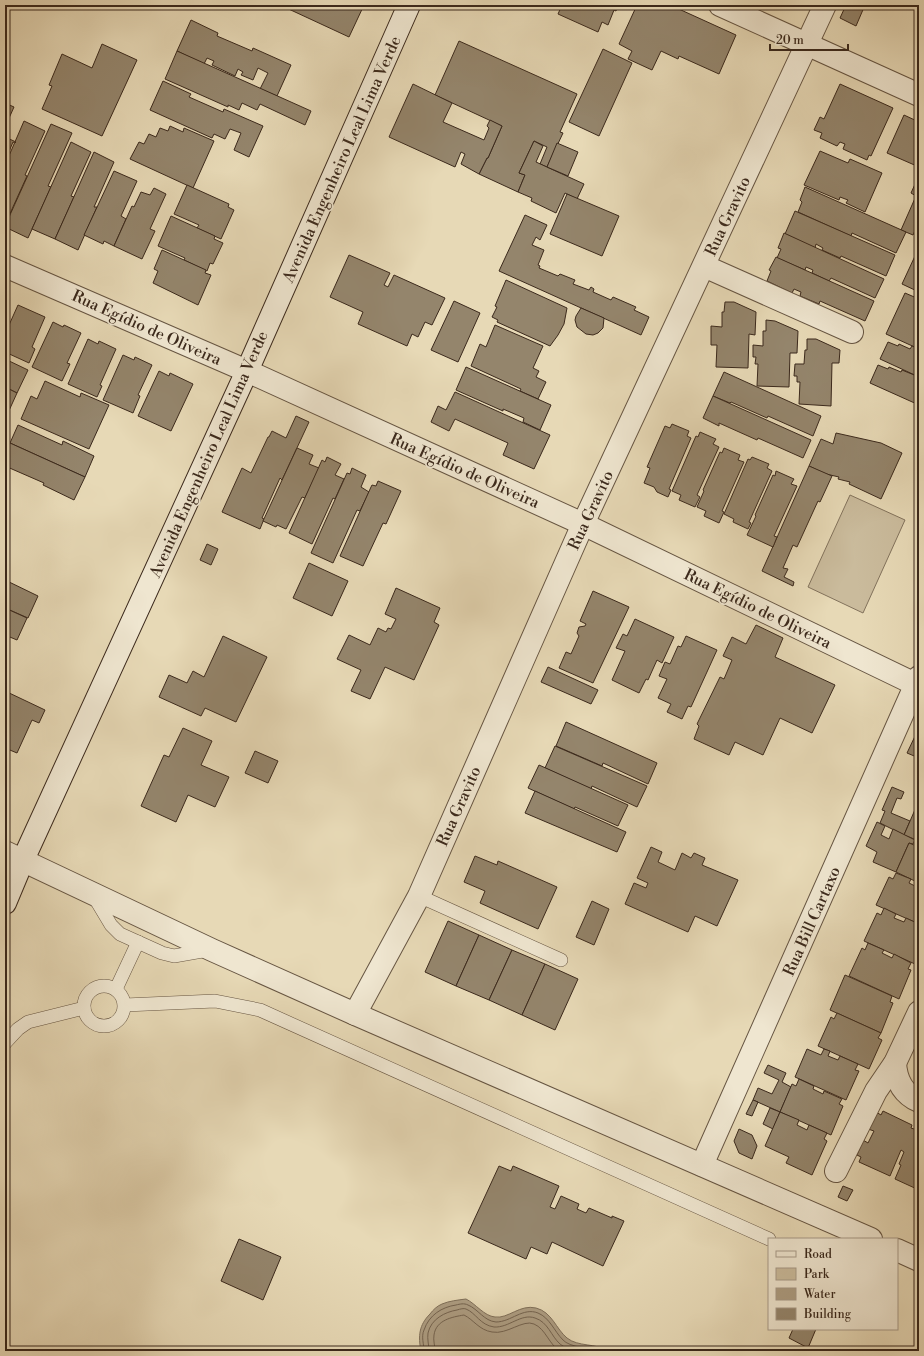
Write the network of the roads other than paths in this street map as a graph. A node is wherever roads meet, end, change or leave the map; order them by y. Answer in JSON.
{"nodes":[{"id":1,"x":409,"y":5,"type":"edge"},
{"id":2,"x":720,"y":5,"type":"edge"},
{"id":3,"x":825,"y":5,"type":"edge"},
{"id":4,"x":807,"y":44,"type":"junction"},
{"id":5,"x":919,"y":95,"type":"edge"},
{"id":6,"x":5,"y":266,"type":"edge"},
{"id":7,"x":704,"y":266,"type":"junction"},
{"id":8,"x":852,"y":332,"type":"dead end"},
{"id":9,"x":247,"y":371,"type":"junction"},
{"id":10,"x":583,"y":524,"type":"junction"},
{"id":11,"x":918,"y":682,"type":"edge"},
{"id":12,"x":14,"y":856,"type":"edge"},
{"id":13,"x":91,"y":892,"type":"junction"},
{"id":14,"x":418,"y":896,"type":"junction"},
{"id":15,"x":5,"y":903,"type":"edge"},
{"id":16,"x":138,"y":942,"type":"junction"},
{"id":17,"x":212,"y":950,"type":"junction"},
{"id":18,"x":561,"y":960,"type":"dead end"},
{"id":19,"x":116,"y":989,"type":"junction"},
{"id":20,"x":124,"y":1005,"type":"junction"},
{"id":21,"x":84,"y":1008,"type":"junction"},
{"id":22,"x":919,"y":1012,"type":"edge"},
{"id":23,"x":355,"y":1014,"type":"junction"},
{"id":24,"x":5,"y":1043,"type":"edge"},
{"id":25,"x":895,"y":1063,"type":"junction"},
{"id":26,"x":919,"y":1101,"type":"edge"},
{"id":27,"x":702,"y":1165,"type":"junction"},
{"id":28,"x":836,"y":1171,"type":"dead end"},
{"id":29,"x":869,"y":1238,"type":"edge"},
{"id":30,"x":768,"y":1239,"type":"edge"},
{"id":31,"x":898,"y":1250,"type":"edge"},
{"id":32,"x":919,"y":1260,"type":"edge"}],
"edges":[{"from":1,"to":9,"type":"street","name":"Avenida Engenheiro Leal Lima Verde"},
{"from":2,"to":4,"type":"street"},
{"from":3,"to":4,"type":"street","name":"Rua Gravito"},
{"from":4,"to":5,"type":"street"},
{"from":4,"to":7,"type":"street","name":"Rua Gravito"},
{"from":6,"to":9,"type":"street","name":"Rua Egídio de Oliveira"},
{"from":7,"to":8,"type":"street"},
{"from":7,"to":10,"type":"street","name":"Rua Gravito"},
{"from":9,"to":10,"type":"street","name":"Rua Egídio de Oliveira"},
{"from":9,"to":12,"type":"street","name":"Avenida Engenheiro Leal Lima Verde"},
{"from":10,"to":11,"type":"street","name":"Rua Egídio de Oliveira"},
{"from":10,"to":14,"type":"street","name":"Rua Gravito"},
{"from":11,"to":27,"type":"street","name":"Rua Bill Cartaxo"},
{"from":12,"to":13,"type":"street"},
{"from":12,"to":15,"type":"street","name":"Avenida Engenheiro Leal Lima Verde"},
{"from":13,"to":16,"type":"lane"},
{"from":13,"to":17,"type":"street"},
{"from":14,"to":18,"type":"lane"},
{"from":14,"to":23,"type":"street","name":"Rua Gravito"},
{"from":16,"to":17,"type":"lane"},
{"from":16,"to":19,"type":"lane"},
{"from":17,"to":23,"type":"street"},
{"from":19,"to":20,"type":"lane"},
{"from":19,"to":21,"type":"lane"},
{"from":20,"to":21,"type":"lane"},
{"from":20,"to":30,"type":"lane"},
{"from":21,"to":24,"type":"lane"},
{"from":22,"to":25,"type":"street"},
{"from":23,"to":27,"type":"street"},
{"from":25,"to":26,"type":"street"},
{"from":25,"to":28,"type":"street"},
{"from":27,"to":29,"type":"street"},
{"from":31,"to":32,"type":"street"}]}
